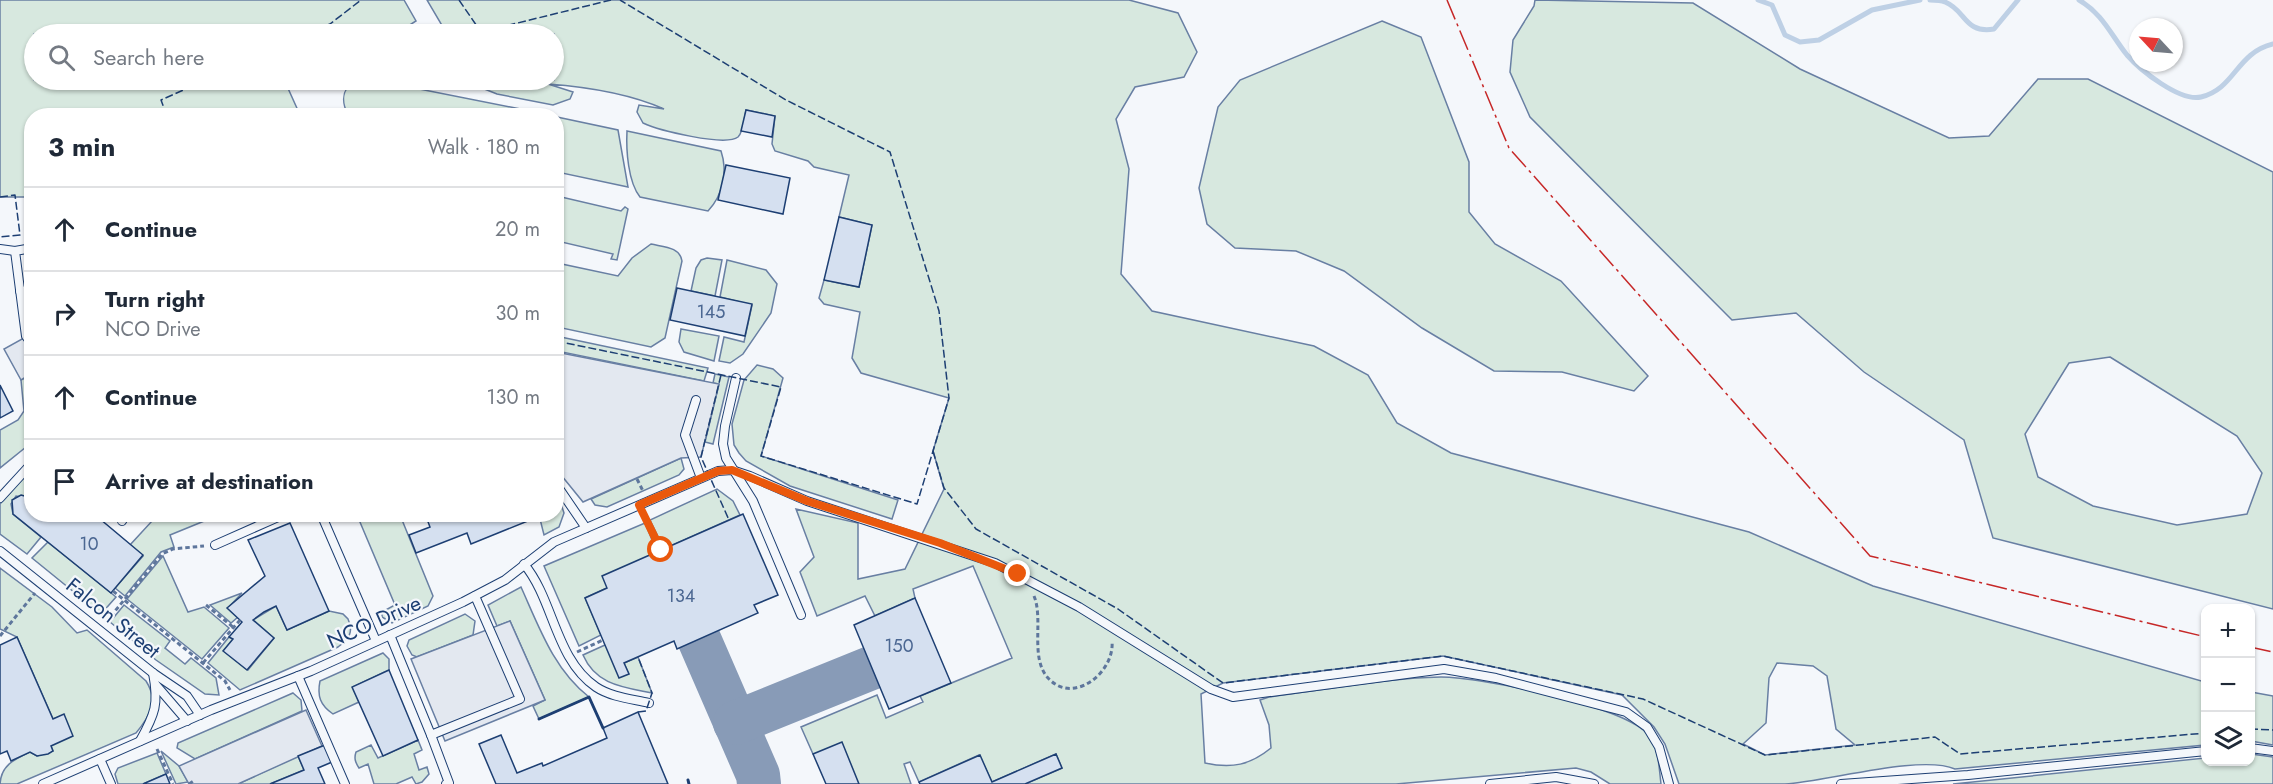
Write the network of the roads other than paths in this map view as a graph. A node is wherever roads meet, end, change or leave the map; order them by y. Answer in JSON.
{"nodes":[{"id":1,"x":0,"y":249,"type":"edge"},
{"id":2,"x":24,"y":249,"type":"edge"},
{"id":3,"x":15,"y":251,"type":"junction"},
{"id":4,"x":20,"y":291,"type":"junction"},
{"id":5,"x":24,"y":291,"type":"edge"},
{"id":6,"x":24,"y":321,"type":"edge"},
{"id":7,"x":736,"y":378,"type":"dead end"},
{"id":8,"x":696,"y":400,"type":"dead end"},
{"id":9,"x":732,"y":470,"type":"junction"},
{"id":10,"x":24,"y":472,"type":"edge"},
{"id":11,"x":705,"y":476,"type":"junction"},
{"id":12,"x":564,"y":496,"type":"edge"},
{"id":13,"x":0,"y":498,"type":"edge"},
{"id":14,"x":267,"y":522,"type":"edge"},
{"id":15,"x":324,"y":522,"type":"edge"},
{"id":16,"x":586,"y":528,"type":"junction"},
{"id":17,"x":215,"y":545,"type":"road end"},
{"id":18,"x":0,"y":551,"type":"edge"},
{"id":19,"x":524,"y":564,"type":"junction"},
{"id":20,"x":474,"y":596,"type":"junction"},
{"id":21,"x":801,"y":615,"type":"dead end"},
{"id":22,"x":390,"y":635,"type":"junction"},
{"id":23,"x":376,"y":641,"type":"junction"},
{"id":24,"x":153,"y":673,"type":"junction"},
{"id":25,"x":298,"y":676,"type":"junction"},
{"id":26,"x":155,"y":684,"type":"junction"},
{"id":27,"x":649,"y":703,"type":"dead end"},
{"id":28,"x":200,"y":715,"type":"junction"},
{"id":29,"x":187,"y":721,"type":"junction"},
{"id":30,"x":431,"y":735,"type":"junction"},
{"id":31,"x":140,"y":741,"type":"junction"},
{"id":32,"x":2255,"y":749,"type":"edge"},
{"id":33,"x":2201,"y":751,"type":"edge"},
{"id":34,"x":2273,"y":752,"type":"edge"},
{"id":35,"x":100,"y":759,"type":"junction"},
{"id":36,"x":43,"y":784,"type":"edge"},
{"id":37,"x":111,"y":784,"type":"edge"},
{"id":38,"x":345,"y":784,"type":"edge"},
{"id":39,"x":446,"y":784,"type":"edge"},
{"id":40,"x":1490,"y":784,"type":"edge"},
{"id":41,"x":1593,"y":784,"type":"edge"},
{"id":42,"x":1669,"y":784,"type":"edge"},
{"id":43,"x":1840,"y":784,"type":"edge"}],
"edges":[{"from":1,"to":3,"type":"lane"},
{"from":2,"to":3,"type":"lane"},
{"from":3,"to":4,"type":"lane"},
{"from":4,"to":5,"type":"lane"},
{"from":4,"to":6,"type":"lane"},
{"from":7,"to":9,"type":"lane"},
{"from":8,"to":11,"type":"lane"},
{"from":9,"to":11,"type":"lane","name":"NCO Drive"},
{"from":9,"to":21,"type":"lane"},
{"from":9,"to":42,"type":"lane"},
{"from":10,"to":13,"type":"lane"},
{"from":11,"to":16,"type":"lane","name":"NCO Drive"},
{"from":12,"to":16,"type":"lane"},
{"from":14,"to":17,"type":"lane"},
{"from":15,"to":23,"type":"lane"},
{"from":16,"to":19,"type":"lane","name":"NCO Drive"},
{"from":18,"to":24,"type":"lane","name":"Falcon Street"},
{"from":19,"to":20,"type":"lane","name":"NCO Drive"},
{"from":19,"to":27,"type":"lane"},
{"from":20,"to":22,"type":"lane","name":"NCO Drive"},
{"from":20,"to":30,"type":"lane"},
{"from":22,"to":23,"type":"lane","name":"NCO Drive"},
{"from":22,"to":30,"type":"lane"},
{"from":23,"to":25,"type":"lane","name":"NCO Drive"},
{"from":24,"to":26,"type":"lane"},
{"from":24,"to":28,"type":"lane","name":"Falcon Street"},
{"from":25,"to":28,"type":"lane","name":"NCO Drive"},
{"from":25,"to":38,"type":"lane"},
{"from":26,"to":29,"type":"lane"},
{"from":26,"to":31,"type":"lane"},
{"from":28,"to":29,"type":"lane","name":"NCO Drive"},
{"from":29,"to":31,"type":"lane","name":"NCO Drive"},
{"from":30,"to":39,"type":"lane"},
{"from":31,"to":35,"type":"lane","name":"NCO Drive"},
{"from":32,"to":34,"type":"lane"},
{"from":33,"to":43,"type":"lane"},
{"from":35,"to":36,"type":"lane","name":"NCO Drive"},
{"from":35,"to":37,"type":"lane"},
{"from":40,"to":41,"type":"lane"}]}
